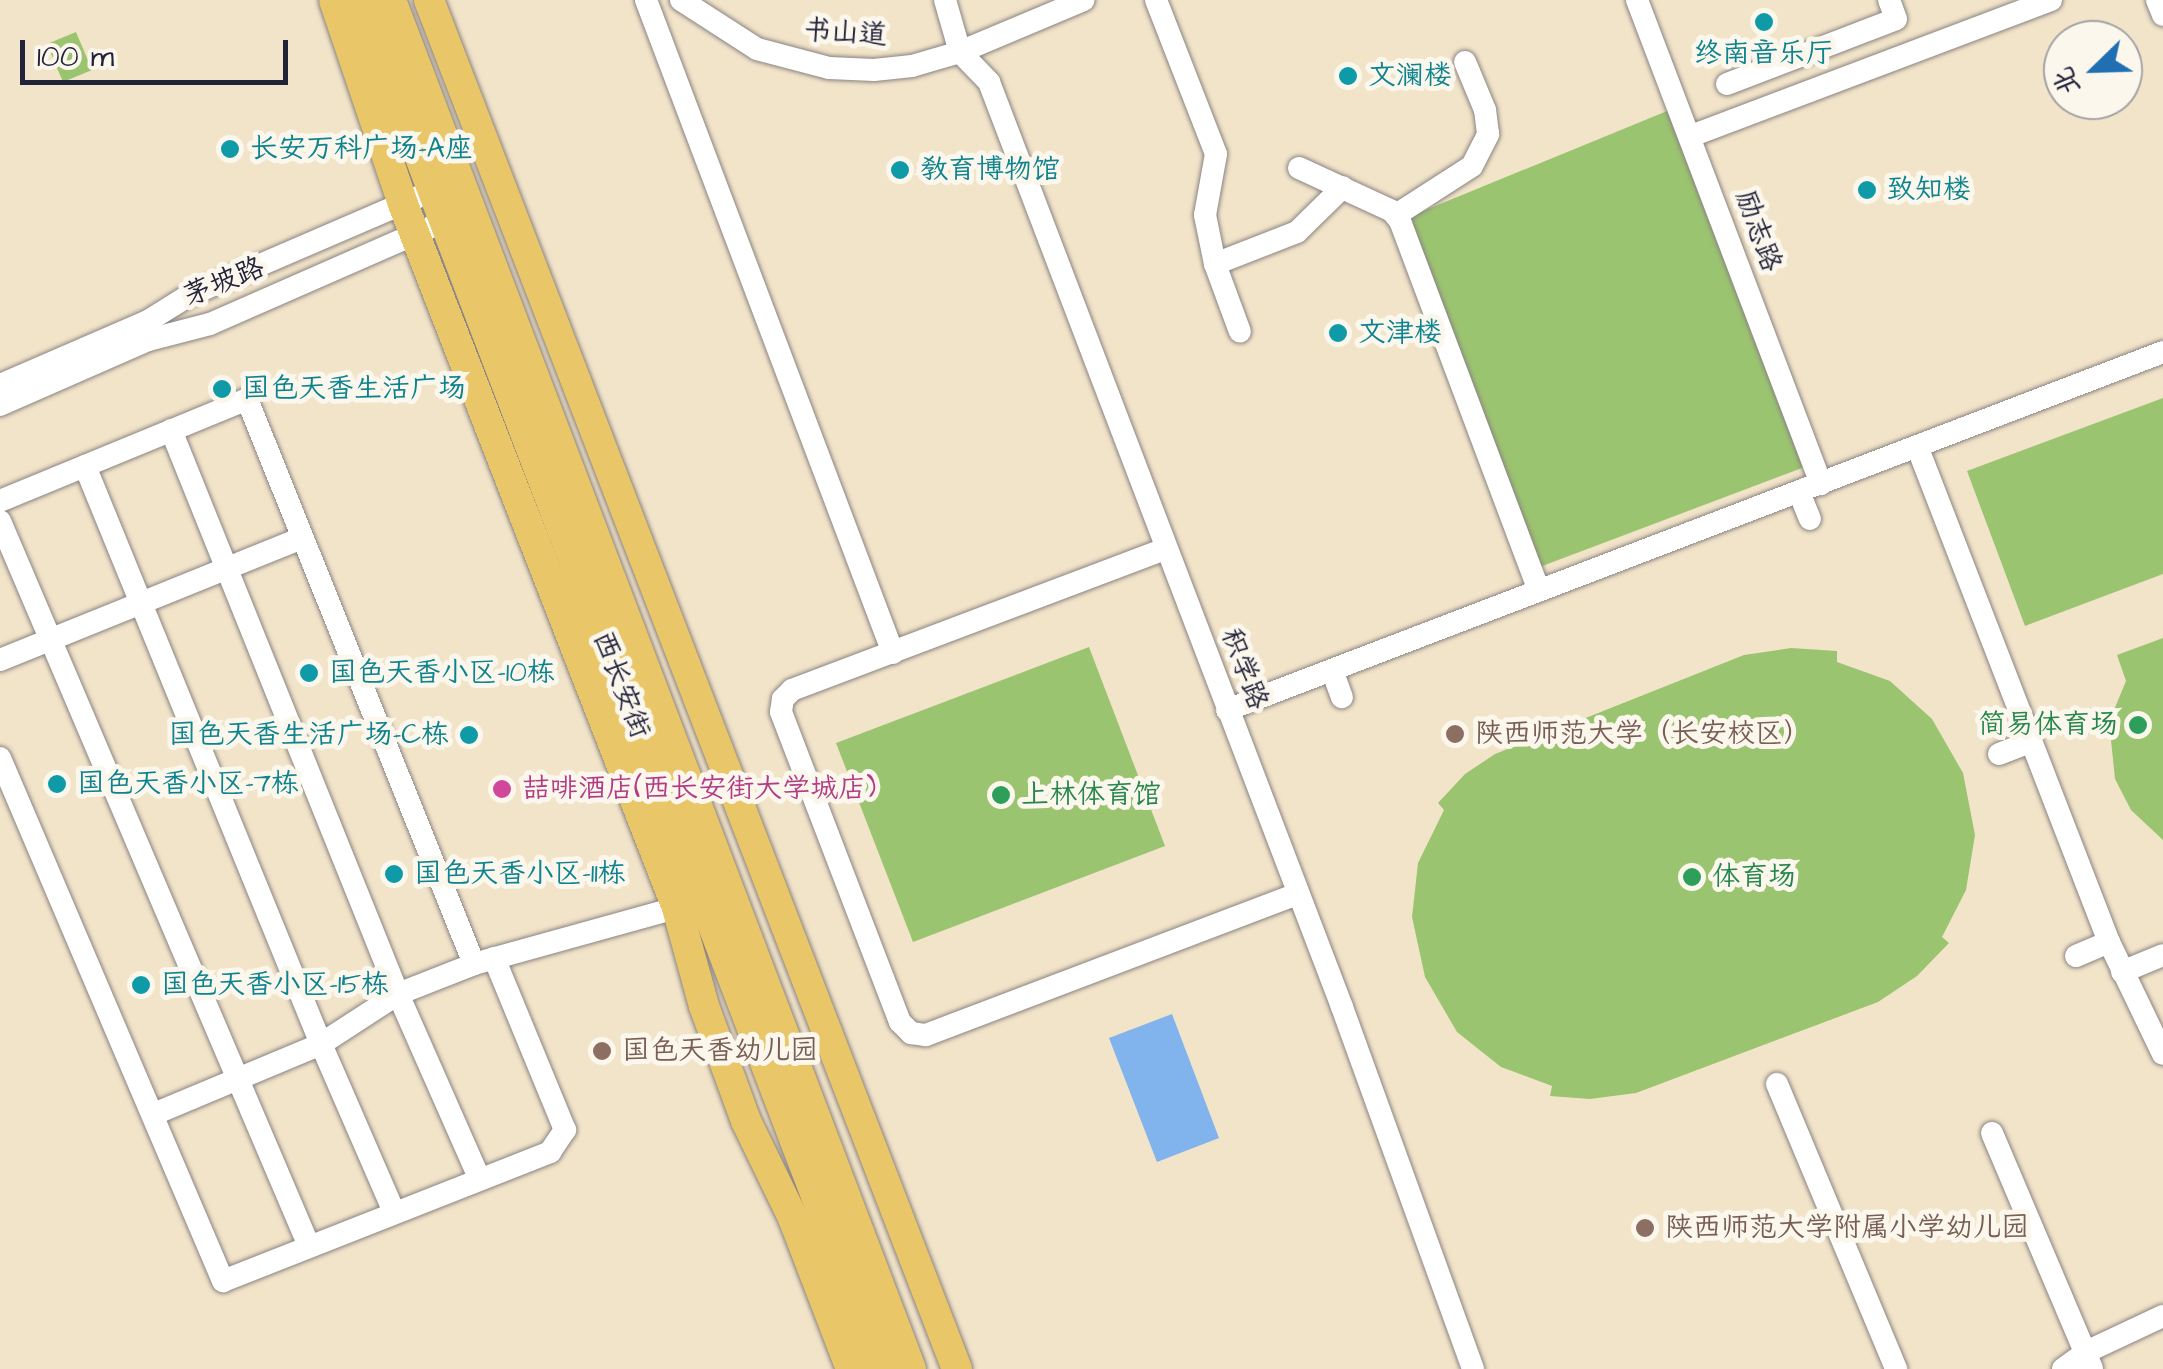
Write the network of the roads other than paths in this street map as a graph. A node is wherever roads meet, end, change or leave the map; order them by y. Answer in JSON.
{"nodes":[{"id":1,"x":334,"y":0,"type":"edge"},
{"id":2,"x":360,"y":0,"type":"edge"},
{"id":3,"x":391,"y":0,"type":"edge"},
{"id":4,"x":429,"y":0,"type":"edge"},
{"id":5,"x":646,"y":0,"type":"edge"},
{"id":6,"x":680,"y":0,"type":"edge"},
{"id":7,"x":945,"y":0,"type":"edge"},
{"id":8,"x":1084,"y":0,"type":"edge"},
{"id":9,"x":1156,"y":0,"type":"edge"},
{"id":10,"x":1636,"y":0,"type":"edge"},
{"id":11,"x":1889,"y":0,"type":"edge"},
{"id":12,"x":2051,"y":0,"type":"edge"},
{"id":13,"x":2157,"y":0,"type":"edge"},
{"id":14,"x":2163,"y":14,"type":"edge"},
{"id":15,"x":960,"y":52,"type":"junction"},
{"id":16,"x":1464,"y":62,"type":"dead end"},
{"id":17,"x":1727,"y":84,"type":"dead end"},
{"id":18,"x":1691,"y":136,"type":"junction"},
{"id":19,"x":1300,"y":168,"type":"dead end"},
{"id":20,"x":445,"y":186,"type":"junction"},
{"id":21,"x":1342,"y":187,"type":"junction"},
{"id":22,"x":403,"y":204,"type":"junction"},
{"id":23,"x":1396,"y":215,"type":"junction"},
{"id":24,"x":443,"y":222,"type":"junction"},
{"id":25,"x":342,"y":230,"type":"junction"},
{"id":26,"x":354,"y":260,"type":"junction"},
{"id":27,"x":1214,"y":264,"type":"junction"},
{"id":28,"x":1240,"y":332,"type":"dead end"},
{"id":29,"x":2163,"y":352,"type":"edge"},
{"id":30,"x":0,"y":386,"type":"edge"},
{"id":31,"x":0,"y":405,"type":"edge"},
{"id":32,"x":170,"y":430,"type":"junction"},
{"id":33,"x":1916,"y":446,"type":"junction"},
{"id":34,"x":85,"y":466,"type":"junction"},
{"id":35,"x":1810,"y":488,"type":"junction"},
{"id":36,"x":0,"y":501,"type":"edge"},
{"id":37,"x":1810,"y":518,"type":"dead end"},
{"id":38,"x":0,"y":521,"type":"edge"},
{"id":39,"x":300,"y":539,"type":"junction"},
{"id":40,"x":1166,"y":549,"type":"junction"},
{"id":41,"x":227,"y":570,"type":"junction"},
{"id":42,"x":1539,"y":591,"type":"junction"},
{"id":43,"x":141,"y":603,"type":"junction"},
{"id":44,"x":50,"y":640,"type":"junction"},
{"id":45,"x":893,"y":653,"type":"junction"},
{"id":46,"x":0,"y":660,"type":"edge"},
{"id":47,"x":1332,"y":670,"type":"junction"},
{"id":48,"x":1342,"y":697,"type":"dead end"},
{"id":49,"x":1227,"y":710,"type":"junction"},
{"id":50,"x":2031,"y":742,"type":"junction"},
{"id":51,"x":1999,"y":754,"type":"dead end"},
{"id":52,"x":0,"y":758,"type":"edge"},
{"id":53,"x":1298,"y":894,"type":"junction"},
{"id":54,"x":690,"y":904,"type":"junction"},
{"id":55,"x":2110,"y":942,"type":"junction"},
{"id":56,"x":2163,"y":955,"type":"edge"},
{"id":57,"x":2076,"y":956,"type":"dead end"},
{"id":58,"x":484,"y":961,"type":"junction"},
{"id":59,"x":2122,"y":972,"type":"junction"},
{"id":60,"x":398,"y":994,"type":"junction"},
{"id":61,"x":320,"y":1044,"type":"junction"},
{"id":62,"x":2163,"y":1054,"type":"edge"},
{"id":63,"x":240,"y":1079,"type":"junction"},
{"id":64,"x":1777,"y":1084,"type":"dead end"},
{"id":65,"x":154,"y":1114,"type":"junction"},
{"id":66,"x":1992,"y":1133,"type":"dead end"},
{"id":67,"x":479,"y":1178,"type":"junction"},
{"id":68,"x":394,"y":1212,"type":"junction"},
{"id":69,"x":308,"y":1246,"type":"junction"},
{"id":70,"x":2163,"y":1316,"type":"edge"},
{"id":71,"x":2089,"y":1360,"type":"edge"},
{"id":72,"x":851,"y":1369,"type":"edge"},
{"id":73,"x":882,"y":1369,"type":"edge"},
{"id":74,"x":911,"y":1369,"type":"edge"},
{"id":75,"x":957,"y":1369,"type":"edge"},
{"id":76,"x":1473,"y":1369,"type":"edge"},
{"id":77,"x":1896,"y":1369,"type":"edge"},
{"id":78,"x":2063,"y":1369,"type":"edge"}],
"edges":[{"from":1,"to":22,"type":"main road"},
{"from":2,"to":20,"type":"main road","name":"西长安街"},
{"from":3,"to":20,"type":"main road","name":"西长安街"},
{"from":4,"to":75,"type":"main road"},
{"from":5,"to":45,"type":"street"},
{"from":6,"to":15,"type":"street","name":"书山道"},
{"from":7,"to":15,"type":"street","name":"积学路"},
{"from":8,"to":15,"type":"street","name":"书山道"},
{"from":9,"to":27,"type":"street"},
{"from":10,"to":18,"type":"street","name":"励志路"},
{"from":11,"to":17,"type":"street"},
{"from":12,"to":18,"type":"street"},
{"from":13,"to":14,"type":"street"},
{"from":15,"to":40,"type":"street","name":"积学路"},
{"from":16,"to":23,"type":"street"},
{"from":18,"to":35,"type":"street","name":"励志路"},
{"from":19,"to":21,"type":"street"},
{"from":20,"to":22,"type":"street","name":"茅坡路"},
{"from":20,"to":24,"type":"main road","name":"西长安街"},
{"from":21,"to":23,"type":"street"},
{"from":21,"to":27,"type":"street"},
{"from":22,"to":24,"type":"main road"},
{"from":22,"to":25,"type":"street","name":"茅坡路"},
{"from":23,"to":42,"type":"street"},
{"from":24,"to":26,"type":"street","name":"茅坡路"},
{"from":24,"to":54,"type":"main road","name":"西长安街"},
{"from":24,"to":74,"type":"main road","name":"西长安街"},
{"from":25,"to":26,"type":"street"},
{"from":25,"to":30,"type":"street","name":"茅坡路"},
{"from":26,"to":31,"type":"street","name":"茅坡路"},
{"from":27,"to":28,"type":"street"},
{"from":29,"to":33,"type":"street"},
{"from":32,"to":34,"type":"street"},
{"from":32,"to":39,"type":"street"},
{"from":32,"to":41,"type":"street"},
{"from":33,"to":35,"type":"street"},
{"from":33,"to":50,"type":"street"},
{"from":34,"to":36,"type":"street"},
{"from":34,"to":43,"type":"street"},
{"from":35,"to":37,"type":"street","name":"励志路"},
{"from":35,"to":42,"type":"street"},
{"from":38,"to":44,"type":"street"},
{"from":39,"to":41,"type":"street"},
{"from":39,"to":58,"type":"street"},
{"from":40,"to":45,"type":"street"},
{"from":40,"to":49,"type":"street","name":"积学路"},
{"from":41,"to":43,"type":"street"},
{"from":41,"to":60,"type":"street"},
{"from":42,"to":47,"type":"street"},
{"from":43,"to":44,"type":"street"},
{"from":43,"to":61,"type":"street"},
{"from":44,"to":46,"type":"street"},
{"from":44,"to":63,"type":"street"},
{"from":45,"to":53,"type":"street"},
{"from":47,"to":48,"type":"street"},
{"from":47,"to":49,"type":"street"},
{"from":49,"to":53,"type":"street","name":"积学路"},
{"from":50,"to":51,"type":"street"},
{"from":50,"to":55,"type":"street"},
{"from":52,"to":65,"type":"street"},
{"from":53,"to":76,"type":"street","name":"积学路"},
{"from":54,"to":58,"type":"street"},
{"from":54,"to":72,"type":"main road"},
{"from":54,"to":73,"type":"main road","name":"西长安街"},
{"from":55,"to":57,"type":"street"},
{"from":55,"to":59,"type":"street"},
{"from":56,"to":59,"type":"street"},
{"from":58,"to":60,"type":"street"},
{"from":58,"to":67,"type":"street"},
{"from":59,"to":62,"type":"street"},
{"from":60,"to":61,"type":"street"},
{"from":60,"to":67,"type":"street"},
{"from":61,"to":63,"type":"street"},
{"from":61,"to":68,"type":"street"},
{"from":63,"to":65,"type":"street"},
{"from":63,"to":69,"type":"street"},
{"from":64,"to":77,"type":"street"},
{"from":65,"to":69,"type":"street"},
{"from":66,"to":71,"type":"street"},
{"from":67,"to":68,"type":"street"},
{"from":68,"to":69,"type":"street"},
{"from":70,"to":71,"type":"street"},
{"from":71,"to":78,"type":"street"}]}
